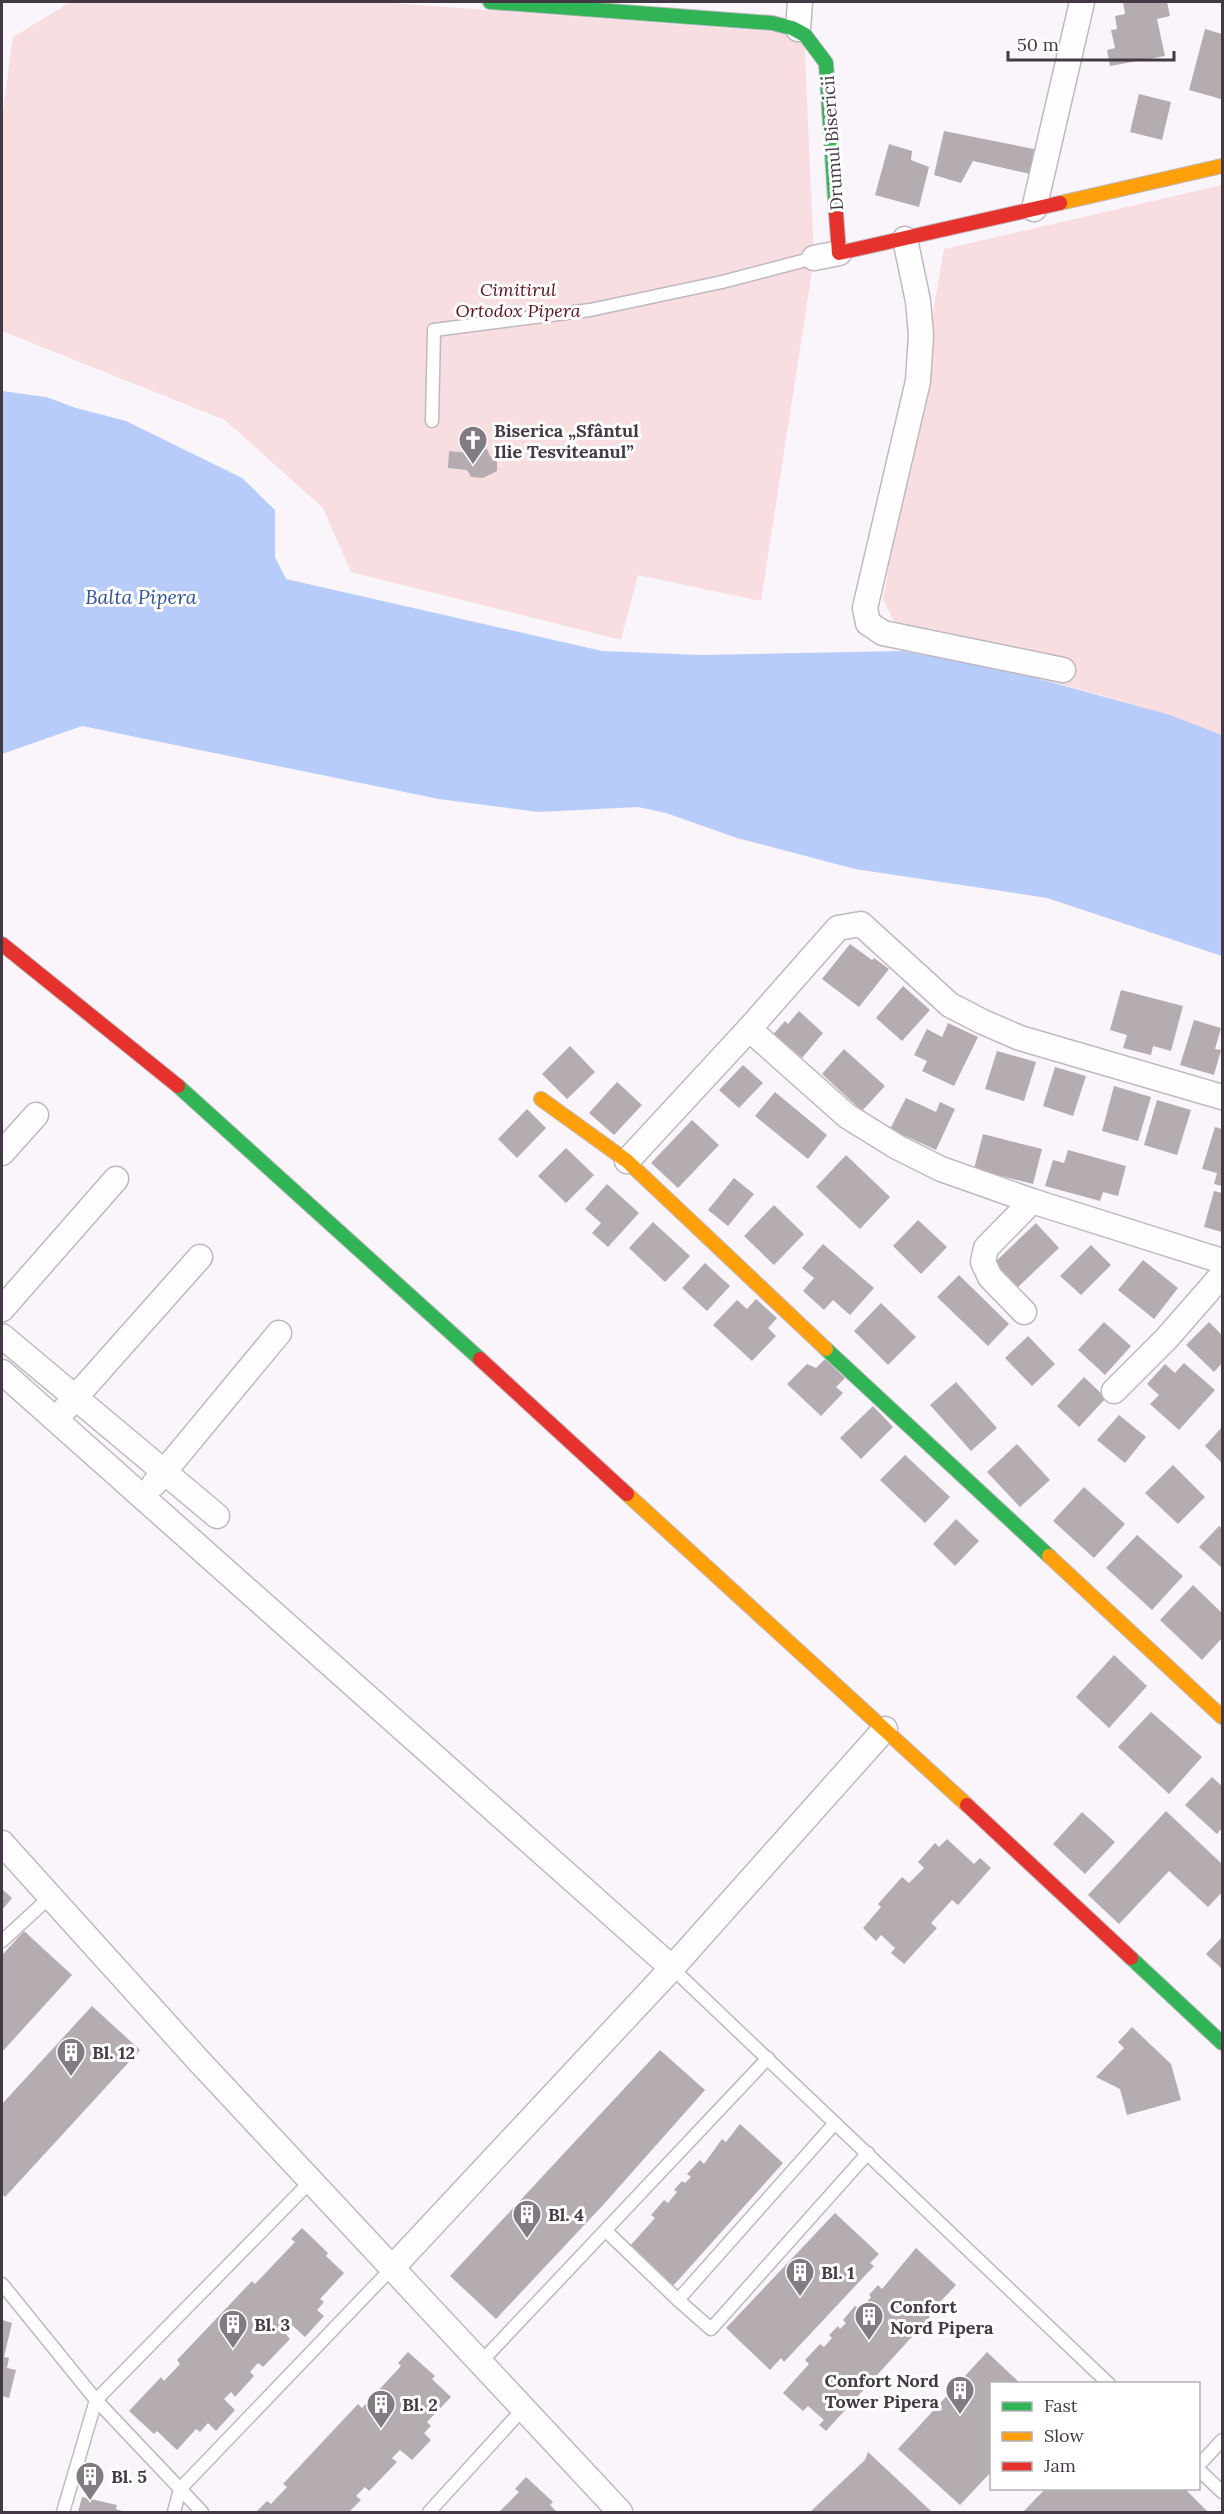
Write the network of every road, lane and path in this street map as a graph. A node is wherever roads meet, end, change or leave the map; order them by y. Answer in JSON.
{"nodes":[{"id":1,"x":490,"y":2,"type":"edge"},
{"id":2,"x":800,"y":2,"type":"edge"},
{"id":3,"x":1083,"y":2,"type":"edge"},
{"id":4,"x":798,"y":28,"type":"junction"},
{"id":5,"x":1222,"y":166,"type":"edge"},
{"id":6,"x":1034,"y":209,"type":"junction"},
{"id":7,"x":904,"y":239,"type":"junction"},
{"id":8,"x":839,"y":253,"type":"junction"},
{"id":9,"x":814,"y":258,"type":"joint"},
{"id":10,"x":432,"y":421,"type":"dead end"},
{"id":11,"x":1063,"y":670,"type":"dead end"},
{"id":12,"x":2,"y":944,"type":"edge"},
{"id":13,"x":749,"y":1029,"type":"junction"},
{"id":14,"x":1222,"y":1097,"type":"edge"},
{"id":15,"x":541,"y":1099,"type":"dead end"},
{"id":16,"x":36,"y":1114,"type":"dead end"},
{"id":17,"x":2,"y":1153,"type":"edge"},
{"id":18,"x":627,"y":1161,"type":"junction"},
{"id":19,"x":116,"y":1179,"type":"dead end"},
{"id":20,"x":1032,"y":1201,"type":"junction"},
{"id":21,"x":200,"y":1257,"type":"dead end"},
{"id":22,"x":1222,"y":1261,"type":"edge"},
{"id":23,"x":1222,"y":1275,"type":"edge"},
{"id":24,"x":2,"y":1310,"type":"edge"},
{"id":25,"x":1024,"y":1312,"type":"dead end"},
{"id":26,"x":279,"y":1333,"type":"dead end"},
{"id":27,"x":2,"y":1336,"type":"edge"},
{"id":28,"x":2,"y":1372,"type":"edge"},
{"id":29,"x":1114,"y":1391,"type":"dead end"},
{"id":30,"x":76,"y":1397,"type":"junction"},
{"id":31,"x":56,"y":1420,"type":"junction"},
{"id":32,"x":165,"y":1472,"type":"junction"},
{"id":33,"x":143,"y":1497,"type":"junction"},
{"id":34,"x":217,"y":1516,"type":"dead end"},
{"id":35,"x":1222,"y":1717,"type":"edge"},
{"id":36,"x":885,"y":1729,"type":"junction"},
{"id":37,"x":2,"y":1843,"type":"edge"},
{"id":38,"x":50,"y":1897,"type":"junction"},
{"id":39,"x":2,"y":1941,"type":"edge"},
{"id":40,"x":672,"y":1968,"type":"junction"},
{"id":41,"x":1222,"y":2043,"type":"edge"},
{"id":42,"x":768,"y":2058,"type":"junction"},
{"id":43,"x":836,"y":2122,"type":"junction"},
{"id":44,"x":868,"y":2153,"type":"junction"},
{"id":45,"x":312,"y":2181,"type":"junction"},
{"id":46,"x":606,"y":2231,"type":"junction"},
{"id":47,"x":392,"y":2268,"type":"junction"},
{"id":48,"x":2,"y":2284,"type":"edge"},
{"id":49,"x":678,"y":2300,"type":"junction"},
{"id":50,"x":480,"y":2363,"type":"junction"},
{"id":51,"x":1107,"y":2382,"type":"edge"},
{"id":52,"x":96,"y":2400,"type":"junction"},
{"id":53,"x":523,"y":2409,"type":"junction"},
{"id":54,"x":1222,"y":2440,"type":"edge"},
{"id":55,"x":1200,"y":2466,"type":"edge"},
{"id":56,"x":1200,"y":2470,"type":"edge"},
{"id":57,"x":180,"y":2489,"type":"junction"},
{"id":58,"x":1222,"y":2492,"type":"edge"},
{"id":59,"x":63,"y":2512,"type":"edge"},
{"id":60,"x":174,"y":2512,"type":"edge"},
{"id":61,"x":202,"y":2512,"type":"edge"},
{"id":62,"x":429,"y":2512,"type":"edge"},
{"id":63,"x":620,"y":2512,"type":"edge"}],
"edges":[{"from":1,"to":4,"type":"street"},
{"from":2,"to":4,"type":"street"},
{"from":3,"to":6,"type":"street"},
{"from":4,"to":8,"type":"street","name":"Drumul Bisericii"},
{"from":5,"to":6,"type":"street"},
{"from":6,"to":7,"type":"street"},
{"from":7,"to":8,"type":"street"},
{"from":7,"to":11,"type":"street"},
{"from":8,"to":9,"type":"street"},
{"from":9,"to":10,"type":"lane"},
{"from":12,"to":36,"type":"street"},
{"from":13,"to":14,"type":"street"},
{"from":13,"to":18,"type":"street"},
{"from":13,"to":20,"type":"street"},
{"from":15,"to":18,"type":"street"},
{"from":16,"to":17,"type":"street"},
{"from":18,"to":35,"type":"street"},
{"from":19,"to":24,"type":"street"},
{"from":20,"to":22,"type":"street"},
{"from":20,"to":25,"type":"street"},
{"from":21,"to":30,"type":"street"},
{"from":23,"to":29,"type":"street"},
{"from":26,"to":32,"type":"street"},
{"from":27,"to":30,"type":"street"},
{"from":28,"to":31,"type":"street"},
{"from":30,"to":31,"type":"street"},
{"from":30,"to":32,"type":"street"},
{"from":31,"to":33,"type":"street"},
{"from":32,"to":33,"type":"street"},
{"from":32,"to":34,"type":"street"},
{"from":33,"to":40,"type":"street"},
{"from":36,"to":40,"type":"street"},
{"from":36,"to":41,"type":"street"},
{"from":37,"to":38,"type":"street"},
{"from":38,"to":39,"type":"lane"},
{"from":38,"to":45,"type":"street"},
{"from":40,"to":42,"type":"lane"},
{"from":40,"to":47,"type":"street"},
{"from":42,"to":43,"type":"lane"},
{"from":42,"to":46,"type":"lane"},
{"from":43,"to":44,"type":"lane"},
{"from":43,"to":49,"type":"lane"},
{"from":44,"to":49,"type":"lane"},
{"from":44,"to":51,"type":"lane"},
{"from":45,"to":47,"type":"street"},
{"from":45,"to":52,"type":"lane"},
{"from":46,"to":49,"type":"lane"},
{"from":46,"to":50,"type":"lane"},
{"from":47,"to":50,"type":"street"},
{"from":47,"to":57,"type":"lane"},
{"from":48,"to":52,"type":"lane"},
{"from":50,"to":53,"type":"street"},
{"from":52,"to":57,"type":"lane"},
{"from":52,"to":59,"type":"lane"},
{"from":53,"to":62,"type":"lane"},
{"from":53,"to":63,"type":"street"},
{"from":54,"to":55,"type":"lane"},
{"from":56,"to":58,"type":"lane"},
{"from":57,"to":60,"type":"lane"},
{"from":57,"to":61,"type":"lane"}]}
